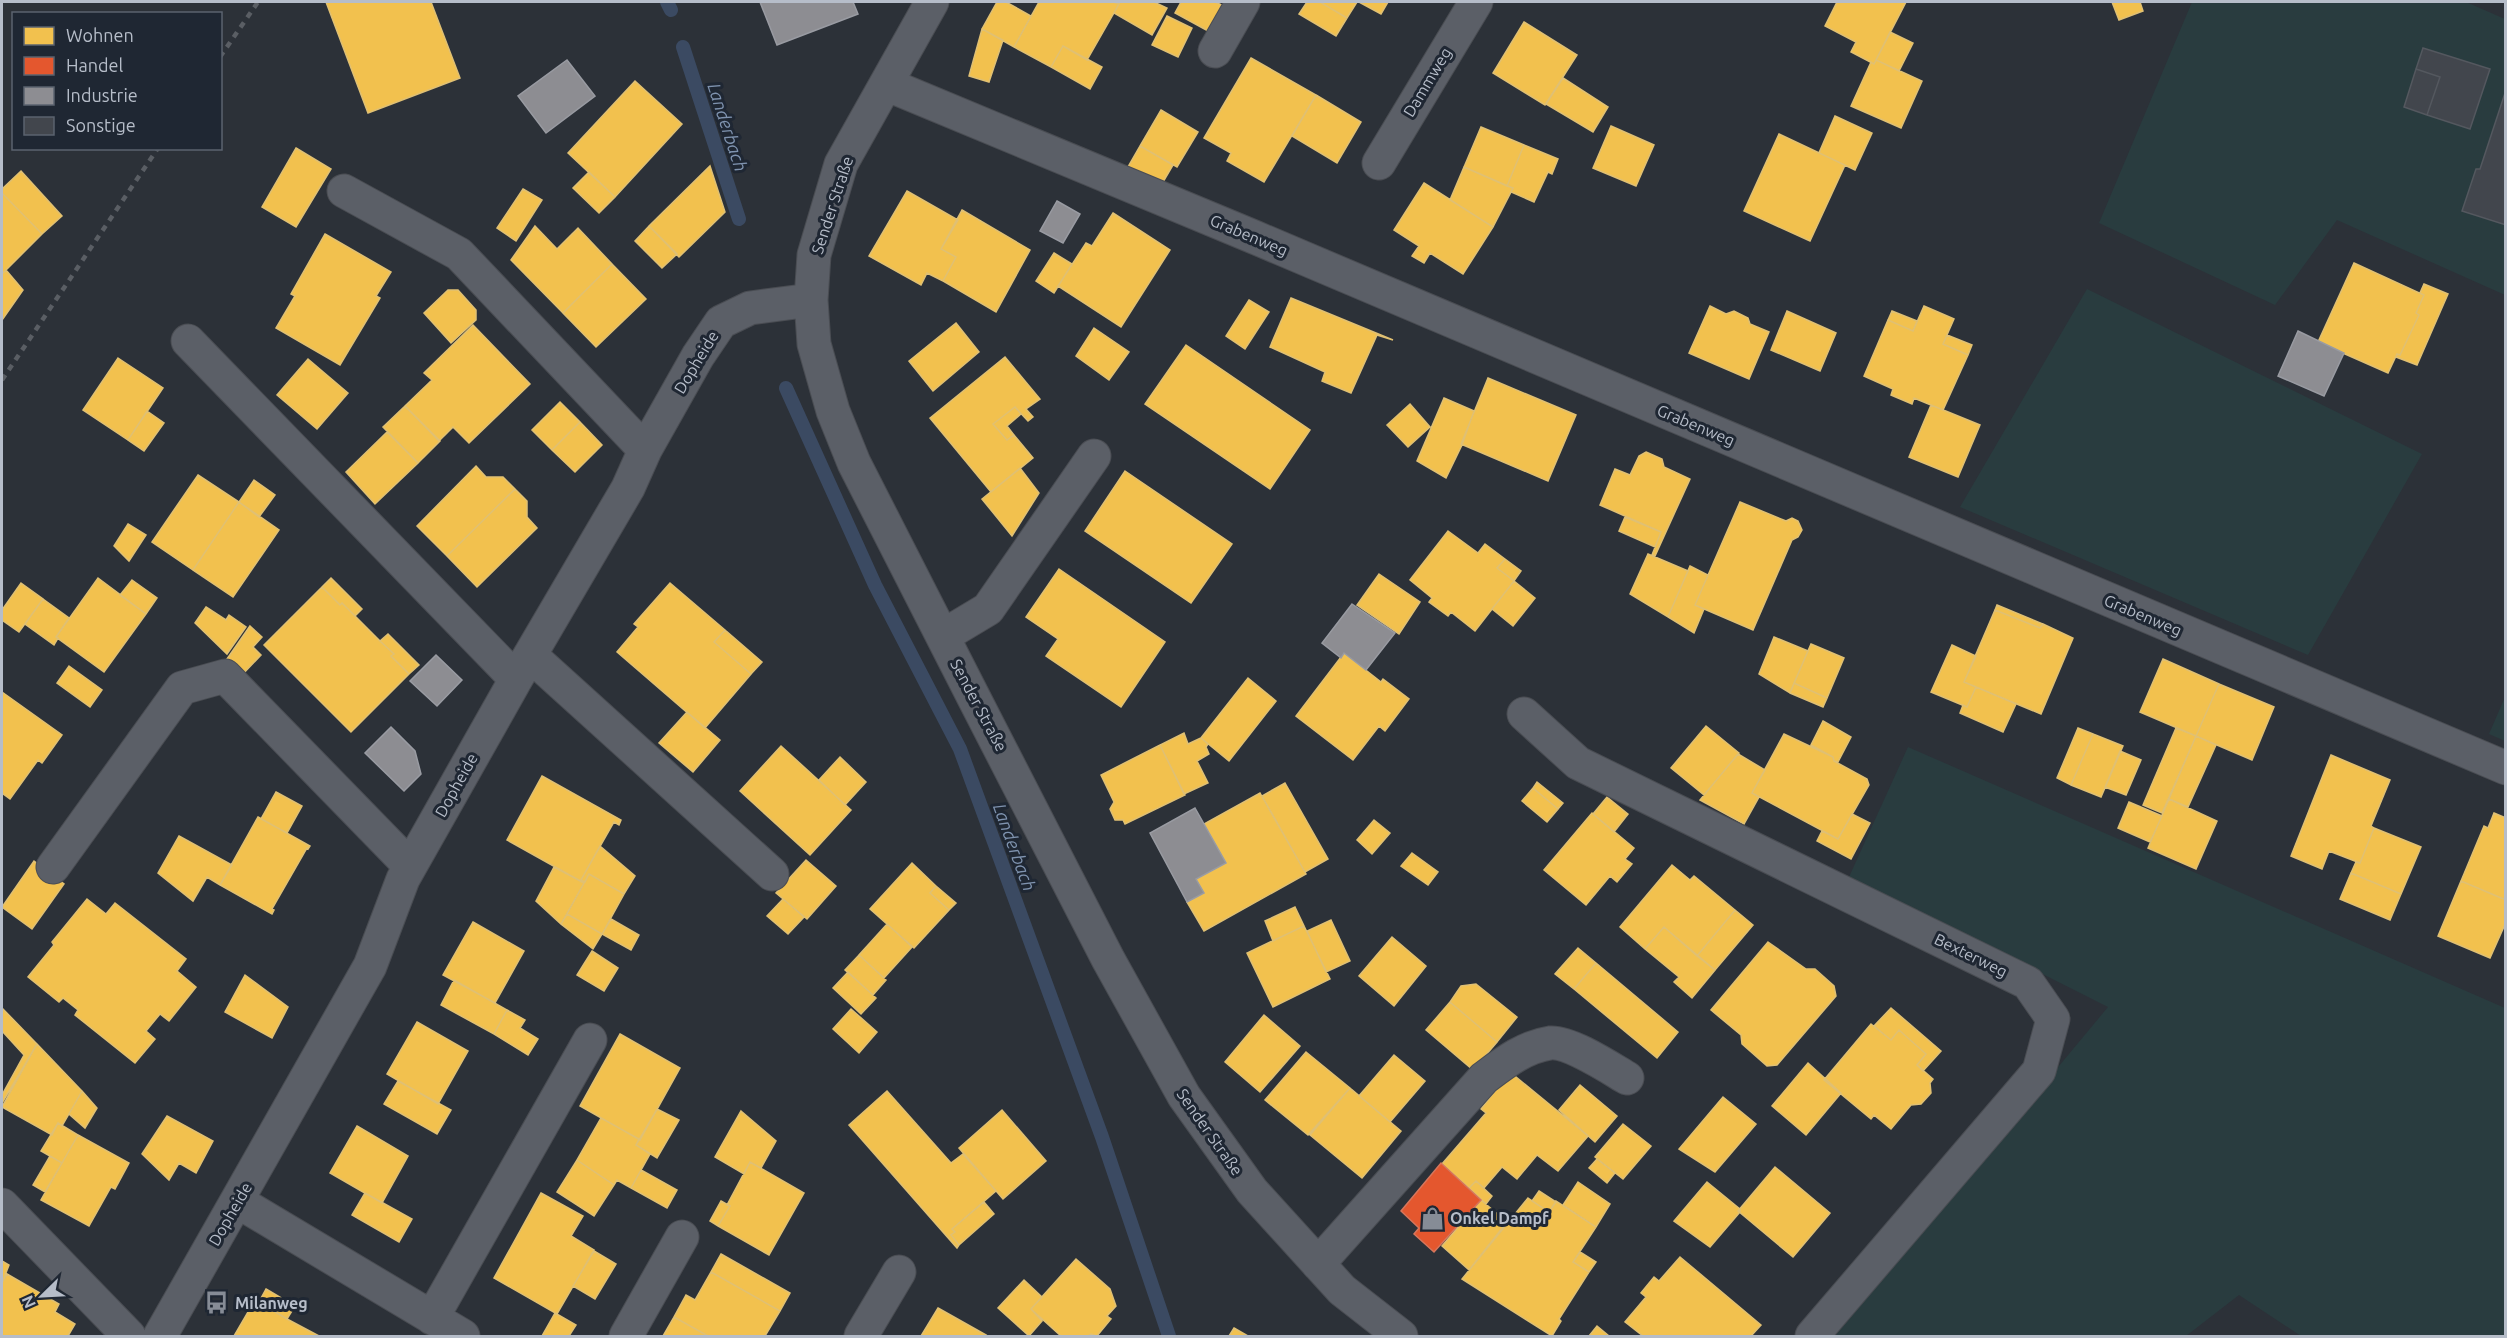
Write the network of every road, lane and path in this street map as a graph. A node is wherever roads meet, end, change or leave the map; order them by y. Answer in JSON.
{"nodes":[{"id":1,"x":932,"y":2,"type":"edge"},
{"id":2,"x":1243,"y":2,"type":"edge"},
{"id":3,"x":1476,"y":2,"type":"edge"},
{"id":4,"x":1215,"y":51,"type":"dead end"},
{"id":5,"x":886,"y":84,"type":"junction"},
{"id":6,"x":1378,"y":163,"type":"dead end"},
{"id":7,"x":344,"y":191,"type":"dead end"},
{"id":8,"x":811,"y":300,"type":"junction"},
{"id":9,"x":188,"y":341,"type":"dead end"},
{"id":10,"x":645,"y":450,"type":"junction"},
{"id":11,"x":1094,"y":456,"type":"dead end"},
{"id":12,"x":943,"y":636,"type":"junction"},
{"id":13,"x":523,"y":667,"type":"junction"},
{"id":14,"x":1524,"y":714,"type":"dead end"},
{"id":15,"x":2505,"y":768,"type":"edge"},
{"id":16,"x":410,"y":866,"type":"junction"},
{"id":17,"x":53,"y":867,"type":"dead end"},
{"id":18,"x":772,"y":874,"type":"dead end"},
{"id":19,"x":590,"y":1040,"type":"dead end"},
{"id":20,"x":1626,"y":1078,"type":"dead end"},
{"id":21,"x":237,"y":1201,"type":"junction"},
{"id":22,"x":2,"y":1205,"type":"edge"},
{"id":23,"x":682,"y":1237,"type":"dead end"},
{"id":24,"x":1318,"y":1264,"type":"junction"},
{"id":25,"x":899,"y":1272,"type":"dead end"},
{"id":26,"x":432,"y":1318,"type":"junction"},
{"id":27,"x":129,"y":1336,"type":"edge"},
{"id":28,"x":160,"y":1336,"type":"edge"},
{"id":29,"x":463,"y":1336,"type":"edge"},
{"id":30,"x":626,"y":1336,"type":"edge"},
{"id":31,"x":861,"y":1336,"type":"edge"},
{"id":32,"x":1401,"y":1336,"type":"edge"},
{"id":33,"x":1812,"y":1336,"type":"edge"}],
"edges":[{"from":1,"to":5,"type":"street","name":"Sender Straße"},
{"from":2,"to":4,"type":"street"},
{"from":3,"to":6,"type":"street","name":"Dammweg"},
{"from":5,"to":8,"type":"street","name":"Sender Straße"},
{"from":5,"to":15,"type":"street","name":"Grabenweg"},
{"from":7,"to":10,"type":"street"},
{"from":8,"to":10,"type":"street","name":"Dopheide"},
{"from":8,"to":12,"type":"street","name":"Sender Straße"},
{"from":9,"to":13,"type":"street"},
{"from":10,"to":13,"type":"street","name":"Dopheide"},
{"from":11,"to":12,"type":"street"},
{"from":12,"to":24,"type":"street","name":"Sender Straße"},
{"from":13,"to":16,"type":"street","name":"Dopheide"},
{"from":13,"to":18,"type":"street"},
{"from":14,"to":33,"type":"street","name":"Bexterweg"},
{"from":16,"to":17,"type":"street"},
{"from":16,"to":21,"type":"street","name":"Dopheide"},
{"from":19,"to":26,"type":"street"},
{"from":20,"to":24,"type":"street"},
{"from":21,"to":26,"type":"street"},
{"from":21,"to":28,"type":"street","name":"Dopheide"},
{"from":22,"to":27,"type":"street"},
{"from":23,"to":30,"type":"street"},
{"from":24,"to":32,"type":"street","name":"Sender Straße"},
{"from":25,"to":31,"type":"street"},
{"from":26,"to":29,"type":"street"}]}
